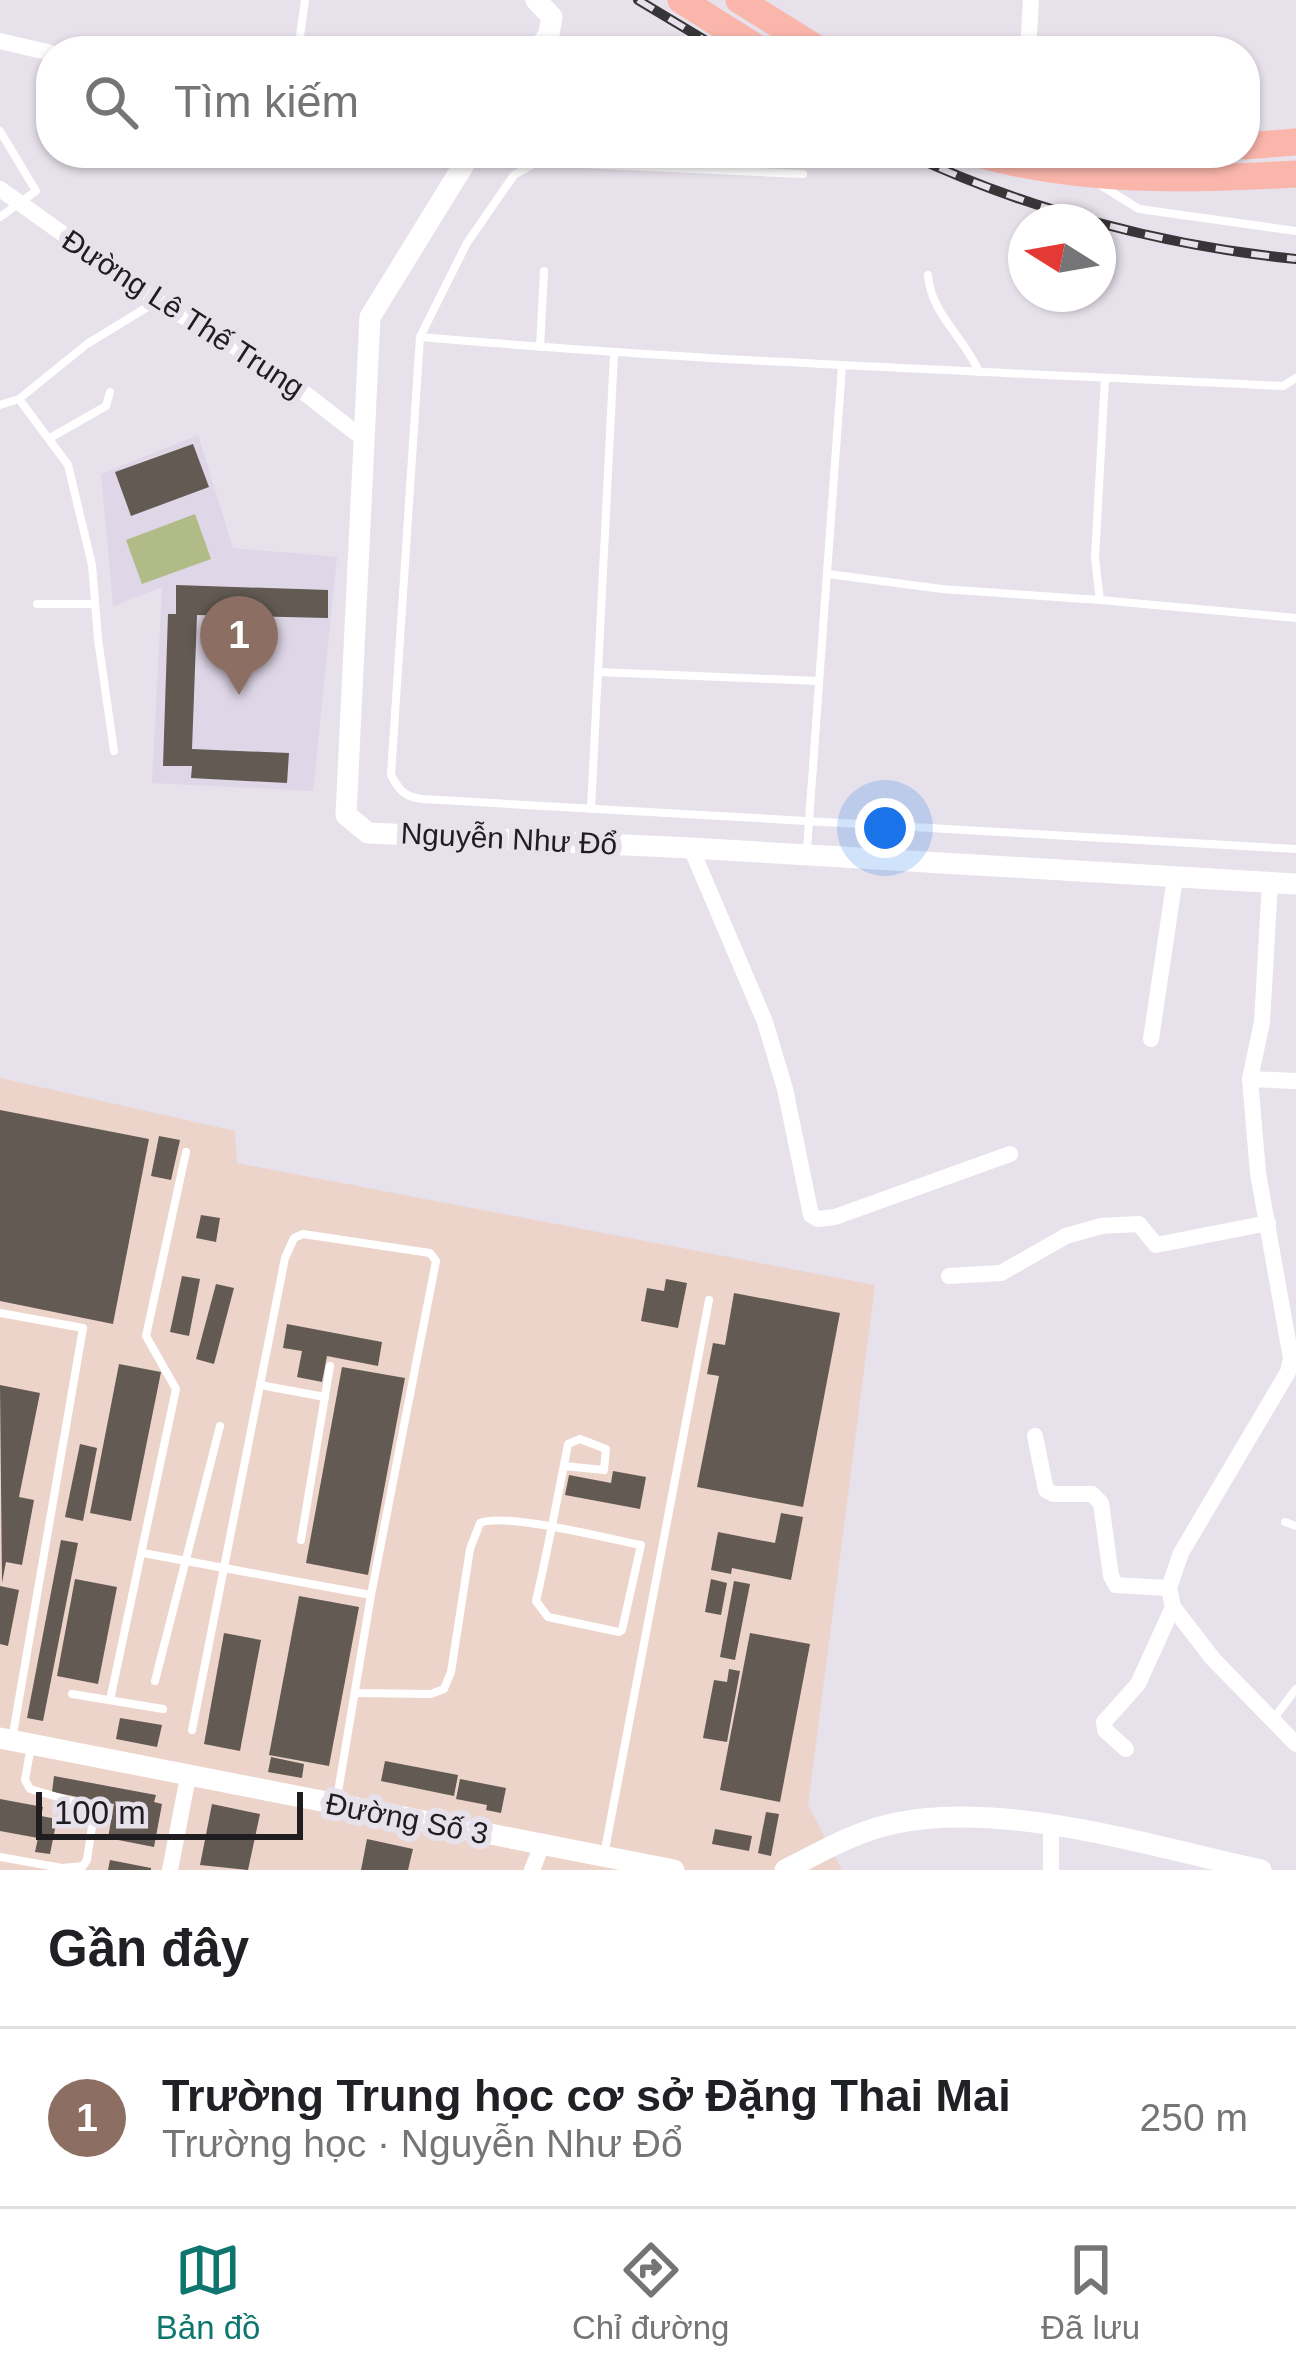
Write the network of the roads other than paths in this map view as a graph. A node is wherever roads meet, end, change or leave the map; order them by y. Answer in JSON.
{"nodes":[{"id":1,"x":305,"y":0,"type":"edge"},
{"id":2,"x":536,"y":0,"type":"edge"},
{"id":3,"x":681,"y":0,"type":"edge"},
{"id":4,"x":739,"y":0,"type":"edge"},
{"id":5,"x":1031,"y":0,"type":"edge"},
{"id":6,"x":300,"y":36,"type":"edge"},
{"id":7,"x":548,"y":36,"type":"edge"},
{"id":8,"x":738,"y":36,"type":"edge"},
{"id":9,"x":797,"y":36,"type":"edge"},
{"id":10,"x":1029,"y":36,"type":"edge"},
{"id":11,"x":0,"y":41,"type":"edge"},
{"id":12,"x":36,"y":49,"type":"edge"},
{"id":13,"x":0,"y":131,"type":"edge"},
{"id":14,"x":1296,"y":142,"type":"edge"},
{"id":15,"x":1260,"y":145,"type":"edge"},
{"id":16,"x":462,"y":168,"type":"edge"},
{"id":17,"x":526,"y":168,"type":"edge"},
{"id":18,"x":670,"y":168,"type":"edge"},
{"id":19,"x":1095,"y":168,"type":"edge"},
{"id":20,"x":1113,"y":168,"type":"edge"},
{"id":21,"x":802,"y":174,"type":"dead end"},
{"id":22,"x":1296,"y":174,"type":"edge"},
{"id":23,"x":0,"y":189,"type":"edge"},
{"id":24,"x":19,"y":203,"type":"junction"},
{"id":25,"x":0,"y":217,"type":"edge"},
{"id":26,"x":1296,"y":231,"type":"edge"},
{"id":27,"x":544,"y":271,"type":"dead end"},
{"id":28,"x":928,"y":274,"type":"dead end"},
{"id":29,"x":157,"y":301,"type":"junction"},
{"id":30,"x":420,"y":337,"type":"junction"},
{"id":31,"x":540,"y":347,"type":"junction"},
{"id":32,"x":614,"y":354,"type":"junction"},
{"id":33,"x":842,"y":366,"type":"junction"},
{"id":34,"x":979,"y":372,"type":"junction"},
{"id":35,"x":1105,"y":377,"type":"junction"},
{"id":36,"x":1296,"y":378,"type":"edge"},
{"id":37,"x":110,"y":392,"type":"dead end"},
{"id":38,"x":19,"y":398,"type":"junction"},
{"id":39,"x":0,"y":405,"type":"edge"},
{"id":40,"x":50,"y":438,"type":"junction"},
{"id":41,"x":365,"y":440,"type":"junction"},
{"id":42,"x":828,"y":574,"type":"junction"},
{"id":43,"x":1100,"y":600,"type":"junction"},
{"id":44,"x":37,"y":604,"type":"dead end"},
{"id":45,"x":95,"y":604,"type":"junction"},
{"id":46,"x":1296,"y":618,"type":"edge"},
{"id":47,"x":598,"y":672,"type":"junction"},
{"id":48,"x":818,"y":681,"type":"junction"},
{"id":49,"x":114,"y":751,"type":"dead end"},
{"id":50,"x":591,"y":808,"type":"junction"},
{"id":51,"x":809,"y":821,"type":"junction"},
{"id":52,"x":691,"y":848,"type":"junction"},
{"id":53,"x":1296,"y":849,"type":"edge"},
{"id":54,"x":806,"y":856,"type":"junction"},
{"id":55,"x":1175,"y":878,"type":"junction"},
{"id":56,"x":1270,"y":883,"type":"junction"},
{"id":57,"x":1296,"y":884,"type":"edge"},
{"id":58,"x":1151,"y":1039,"type":"dead end"},
{"id":59,"x":1250,"y":1079,"type":"junction"},
{"id":60,"x":1296,"y":1082,"type":"edge"},
{"id":61,"x":186,"y":1152,"type":"dead end"},
{"id":62,"x":1010,"y":1154,"type":"dead end"},
{"id":63,"x":1268,"y":1223,"type":"junction"},
{"id":64,"x":949,"y":1276,"type":"dead end"},
{"id":65,"x":709,"y":1300,"type":"dead end"},
{"id":66,"x":0,"y":1313,"type":"edge"},
{"id":67,"x":330,"y":1366,"type":"dead end"},
{"id":68,"x":260,"y":1385,"type":"junction"},
{"id":69,"x":325,"y":1397,"type":"junction"},
{"id":70,"x":220,"y":1426,"type":"dead end"},
{"id":71,"x":1035,"y":1436,"type":"dead end"},
{"id":72,"x":564,"y":1466,"type":"junction"},
{"id":73,"x":1285,"y":1522,"type":"dead end"},
{"id":74,"x":1296,"y":1526,"type":"edge"},
{"id":75,"x":553,"y":1529,"type":"junction"},
{"id":76,"x":301,"y":1540,"type":"dead end"},
{"id":77,"x":143,"y":1553,"type":"junction"},
{"id":78,"x":183,"y":1560,"type":"junction"},
{"id":79,"x":224,"y":1567,"type":"junction"},
{"id":80,"x":371,"y":1594,"type":"junction"},
{"id":81,"x":1171,"y":1597,"type":"junction"},
{"id":82,"x":155,"y":1681,"type":"dead end"},
{"id":83,"x":1296,"y":1689,"type":"edge"},
{"id":84,"x":355,"y":1693,"type":"junction"},
{"id":85,"x":72,"y":1694,"type":"dead end"},
{"id":86,"x":110,"y":1700,"type":"junction"},
{"id":87,"x":163,"y":1709,"type":"dead end"},
{"id":88,"x":1274,"y":1718,"type":"junction"},
{"id":89,"x":192,"y":1730,"type":"dead end"},
{"id":90,"x":14,"y":1741,"type":"edge"},
{"id":91,"x":1296,"y":1744,"type":"edge"},
{"id":92,"x":1126,"y":1749,"type":"dead end"},
{"id":93,"x":188,"y":1777,"type":"junction"},
{"id":94,"x":335,"y":1805,"type":"junction"},
{"id":95,"x":1051,"y":1826,"type":"junction"},
{"id":96,"x":542,"y":1845,"type":"junction"},
{"id":97,"x":0,"y":1857,"type":"edge"},
{"id":98,"x":604,"y":1857,"type":"junction"},
{"id":99,"x":809,"y":1864,"type":"edge"},
{"id":100,"x":170,"y":1870,"type":"edge"},
{"id":101,"x":532,"y":1870,"type":"edge"},
{"id":102,"x":674,"y":1870,"type":"edge"},
{"id":103,"x":785,"y":1870,"type":"edge"},
{"id":104,"x":1051,"y":1870,"type":"edge"},
{"id":105,"x":1262,"y":1870,"type":"edge"}],
"edges":[{"from":1,"to":6,"type":"lane"},
{"from":2,"to":7,"type":"street"},
{"from":3,"to":8,"type":"highway"},
{"from":4,"to":9,"type":"highway"},
{"from":5,"to":10,"type":"street"},
{"from":11,"to":12,"type":"street"},
{"from":13,"to":24,"type":"lane"},
{"from":14,"to":15,"type":"highway"},
{"from":16,"to":41,"type":"street","name":"Nguyễn Như Đổ"},
{"from":17,"to":30,"type":"lane"},
{"from":18,"to":21,"type":"lane"},
{"from":19,"to":26,"type":"lane"},
{"from":20,"to":22,"type":"highway"},
{"from":23,"to":24,"type":"street","name":"Đường Lê Thế Trung"},
{"from":24,"to":25,"type":"lane"},
{"from":24,"to":29,"type":"street","name":"Đường Lê Thế Trung"},
{"from":27,"to":31,"type":"lane"},
{"from":28,"to":34,"type":"lane"},
{"from":29,"to":38,"type":"lane"},
{"from":29,"to":41,"type":"street","name":"Đường Lê Thế Trung"},
{"from":30,"to":31,"type":"lane"},
{"from":30,"to":50,"type":"lane"},
{"from":31,"to":32,"type":"lane"},
{"from":32,"to":33,"type":"lane"},
{"from":32,"to":47,"type":"lane"},
{"from":33,"to":34,"type":"lane"},
{"from":33,"to":42,"type":"lane"},
{"from":34,"to":35,"type":"lane"},
{"from":35,"to":36,"type":"lane"},
{"from":35,"to":43,"type":"lane"},
{"from":37,"to":40,"type":"lane"},
{"from":38,"to":39,"type":"lane"},
{"from":38,"to":40,"type":"lane"},
{"from":40,"to":45,"type":"lane"},
{"from":41,"to":52,"type":"street","name":"Nguyễn Như Đổ"},
{"from":42,"to":43,"type":"lane"},
{"from":42,"to":48,"type":"lane"},
{"from":43,"to":46,"type":"lane"},
{"from":44,"to":45,"type":"lane"},
{"from":45,"to":49,"type":"lane"},
{"from":47,"to":48,"type":"lane"},
{"from":47,"to":50,"type":"lane"},
{"from":48,"to":51,"type":"lane"},
{"from":50,"to":51,"type":"lane"},
{"from":51,"to":53,"type":"lane"},
{"from":51,"to":54,"type":"lane"},
{"from":52,"to":54,"type":"street","name":"Nguyễn Như Đổ"},
{"from":52,"to":62,"type":"street"},
{"from":54,"to":55,"type":"street","name":"Nguyễn Như Đổ"},
{"from":55,"to":56,"type":"street","name":"Nguyễn Như Đổ"},
{"from":55,"to":58,"type":"street"},
{"from":56,"to":57,"type":"street","name":"Nguyễn Như Đổ"},
{"from":56,"to":59,"type":"street"},
{"from":59,"to":60,"type":"street"},
{"from":59,"to":63,"type":"street"},
{"from":61,"to":77,"type":"lane"},
{"from":63,"to":64,"type":"street"},
{"from":63,"to":81,"type":"street"},
{"from":65,"to":98,"type":"lane"},
{"from":66,"to":90,"type":"lane"},
{"from":67,"to":69,"type":"lane"},
{"from":68,"to":69,"type":"lane"},
{"from":68,"to":79,"type":"lane"},
{"from":68,"to":80,"type":"lane"},
{"from":69,"to":76,"type":"lane"},
{"from":70,"to":78,"type":"lane"},
{"from":71,"to":81,"type":"street"},
{"from":72,"to":72,"type":"lane"},
{"from":72,"to":75,"type":"lane"},
{"from":73,"to":74,"type":"lane"},
{"from":75,"to":75,"type":"lane"},
{"from":75,"to":84,"type":"lane"},
{"from":77,"to":78,"type":"lane"},
{"from":77,"to":86,"type":"lane"},
{"from":78,"to":79,"type":"lane"},
{"from":78,"to":82,"type":"lane"},
{"from":79,"to":80,"type":"lane"},
{"from":79,"to":89,"type":"lane"},
{"from":80,"to":84,"type":"lane"},
{"from":81,"to":88,"type":"street"},
{"from":81,"to":92,"type":"street"},
{"from":83,"to":88,"type":"lane"},
{"from":84,"to":94,"type":"lane"},
{"from":85,"to":86,"type":"lane"},
{"from":86,"to":87,"type":"lane"},
{"from":88,"to":91,"type":"street"},
{"from":90,"to":93,"type":"street","name":"Đường Số 3"},
{"from":90,"to":97,"type":"lane"},
{"from":93,"to":94,"type":"street","name":"Đường Số 3"},
{"from":93,"to":100,"type":"street"},
{"from":94,"to":96,"type":"street","name":"Đường Số 3"},
{"from":95,"to":99,"type":"street"},
{"from":95,"to":104,"type":"street"},
{"from":95,"to":105,"type":"street"},
{"from":96,"to":98,"type":"street","name":"Đường Số 3"},
{"from":96,"to":101,"type":"street"},
{"from":98,"to":102,"type":"street","name":"Đường Số 3"},
{"from":99,"to":103,"type":"street"}]}
